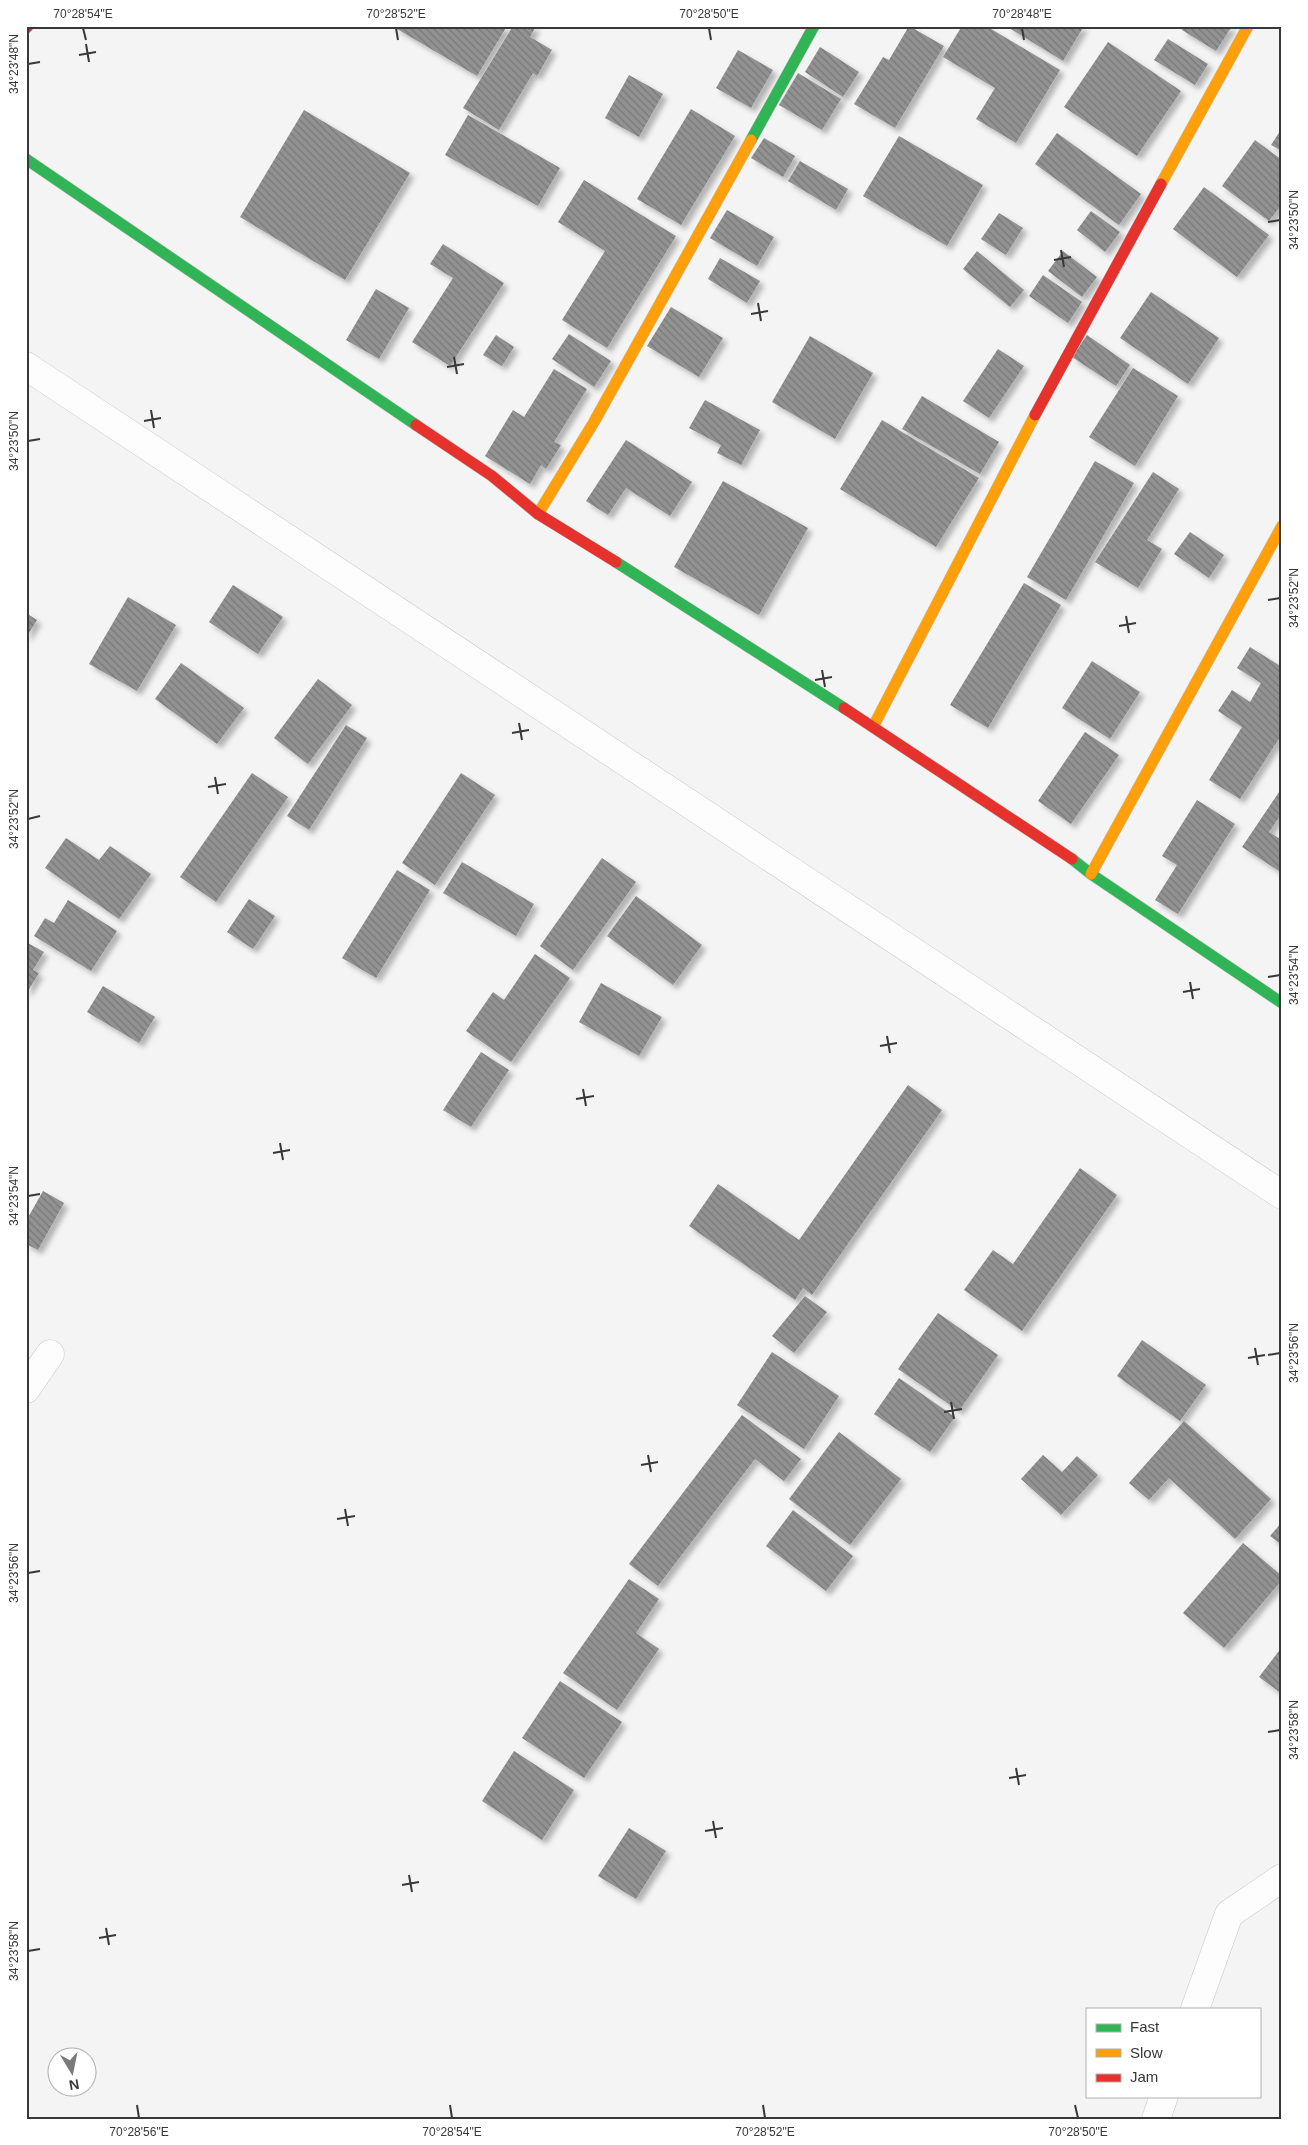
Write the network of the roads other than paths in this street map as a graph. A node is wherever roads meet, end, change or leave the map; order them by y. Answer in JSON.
{"nodes":[{"id":1,"x":814,"y":26,"type":"edge"},
{"id":2,"x":1248,"y":26,"type":"edge"},
{"id":3,"x":26,"y":159,"type":"edge"},
{"id":4,"x":26,"y":366,"type":"edge"},
{"id":5,"x":538,"y":514,"type":"junction"},
{"id":6,"x":1282,"y":526,"type":"edge"},
{"id":7,"x":873,"y":727,"type":"junction"},
{"id":8,"x":1091,"y":874,"type":"junction"},
{"id":9,"x":1282,"y":1003,"type":"edge"},
{"id":10,"x":1282,"y":1195,"type":"edge"},
{"id":11,"x":50,"y":1354,"type":"dead end"},
{"id":12,"x":26,"y":1389,"type":"edge"},
{"id":13,"x":1282,"y":1878,"type":"edge"},
{"id":14,"x":1195,"y":2008,"type":"edge"},
{"id":15,"x":1163,"y":2098,"type":"edge"},
{"id":16,"x":1156,"y":2119,"type":"edge"}],
"edges":[{"from":1,"to":5,"type":"street"},
{"from":2,"to":7,"type":"street"},
{"from":3,"to":5,"type":"street"},
{"from":4,"to":10,"type":"street"},
{"from":5,"to":7,"type":"street"},
{"from":6,"to":8,"type":"street"},
{"from":7,"to":8,"type":"street"},
{"from":8,"to":9,"type":"street"},
{"from":11,"to":12,"type":"street"},
{"from":13,"to":14,"type":"street"},
{"from":15,"to":16,"type":"street"}]}
